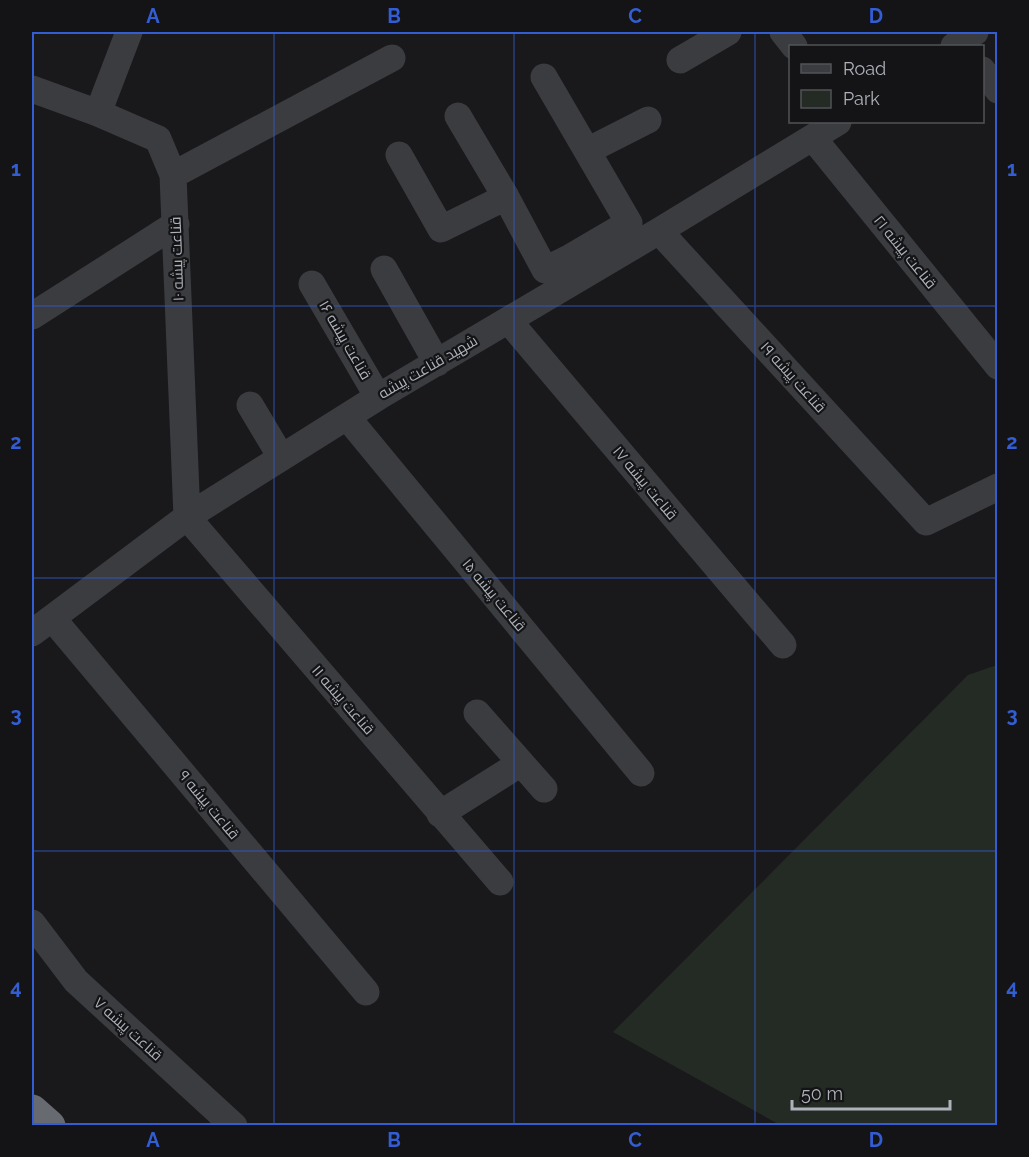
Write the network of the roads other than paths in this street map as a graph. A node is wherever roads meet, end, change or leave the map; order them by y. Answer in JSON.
{"nodes":[{"id":1,"x":129,"y":32,"type":"edge"},
{"id":2,"x":728,"y":32,"type":"edge"},
{"id":3,"x":783,"y":32,"type":"edge"},
{"id":4,"x":793,"y":45,"type":"edge"},
{"id":5,"x":392,"y":58,"type":"dead end"},
{"id":6,"x":680,"y":60,"type":"dead end"},
{"id":7,"x":984,"y":72,"type":"edge"},
{"id":8,"x":544,"y":77,"type":"dead end"},
{"id":9,"x":32,"y":89,"type":"edge"},
{"id":10,"x":998,"y":90,"type":"edge"},
{"id":11,"x":98,"y":113,"type":"junction"},
{"id":12,"x":458,"y":116,"type":"dead end"},
{"id":13,"x":648,"y":120,"type":"dead end"},
{"id":14,"x":836,"y":123,"type":"edge"},
{"id":15,"x":813,"y":138,"type":"junction"},
{"id":16,"x":587,"y":151,"type":"junction"},
{"id":17,"x":399,"y":155,"type":"dead end"},
{"id":18,"x":173,"y":175,"type":"junction"},
{"id":19,"x":506,"y":197,"type":"junction"},
{"id":20,"x":176,"y":224,"type":"junction"},
{"id":21,"x":659,"y":231,"type":"junction"},
{"id":22,"x":577,"y":266,"type":"junction"},
{"id":23,"x":384,"y":268,"type":"dead end"},
{"id":24,"x":312,"y":284,"type":"dead end"},
{"id":25,"x":32,"y":316,"type":"edge"},
{"id":26,"x":508,"y":320,"type":"junction"},
{"id":27,"x":437,"y":363,"type":"junction"},
{"id":28,"x":998,"y":366,"type":"edge"},
{"id":29,"x":378,"y":397,"type":"junction"},
{"id":30,"x":250,"y":405,"type":"dead end"},
{"id":31,"x":347,"y":417,"type":"junction"},
{"id":32,"x":281,"y":457,"type":"junction"},
{"id":33,"x":998,"y":487,"type":"edge"},
{"id":34,"x":187,"y":517,"type":"junction"},
{"id":35,"x":42,"y":626,"type":"edge"},
{"id":36,"x":783,"y":645,"type":"dead end"},
{"id":37,"x":477,"y":713,"type":"dead end"},
{"id":38,"x":521,"y":763,"type":"junction"},
{"id":39,"x":641,"y":772,"type":"dead end"},
{"id":40,"x":544,"y":789,"type":"dead end"},
{"id":41,"x":440,"y":814,"type":"junction"},
{"id":42,"x":500,"y":882,"type":"dead end"},
{"id":43,"x":32,"y":924,"type":"edge"},
{"id":44,"x":366,"y":992,"type":"dead end"},
{"id":45,"x":234,"y":1125,"type":"edge"}],
"edges":[{"from":1,"to":11,"type":"street"},
{"from":2,"to":6,"type":"street"},
{"from":3,"to":4,"type":"street"},
{"from":5,"to":18,"type":"street"},
{"from":7,"to":10,"type":"street"},
{"from":8,"to":16,"type":"street"},
{"from":9,"to":11,"type":"street","name":"قناعت پیشه ۱۰"},
{"from":11,"to":18,"type":"street","name":"قناعت پیشه ۱۰"},
{"from":12,"to":19,"type":"street"},
{"from":13,"to":16,"type":"street"},
{"from":14,"to":15,"type":"street","name":"شهید قناعت پیشه"},
{"from":15,"to":21,"type":"street","name":"شهید قناعت پیشه"},
{"from":15,"to":28,"type":"street","name":"قناعت پیشه ۲۱"},
{"from":16,"to":22,"type":"street"},
{"from":17,"to":19,"type":"street"},
{"from":18,"to":20,"type":"street","name":"قناعت پیشه ۱۰"},
{"from":19,"to":22,"type":"street"},
{"from":20,"to":25,"type":"street"},
{"from":20,"to":34,"type":"street","name":"قناعت پیشه ۱۰"},
{"from":21,"to":22,"type":"street","name":"شهید قناعت پیشه"},
{"from":21,"to":33,"type":"street","name":"قناعت پیشه ۱۹"},
{"from":22,"to":26,"type":"street","name":"شهید قناعت پیشه"},
{"from":23,"to":27,"type":"street"},
{"from":24,"to":29,"type":"street","name":"قناعت پیشه ۱۶"},
{"from":26,"to":27,"type":"street","name":"شهید قناعت پیشه"},
{"from":26,"to":36,"type":"street","name":"قناعت پیشه ۱۷"},
{"from":27,"to":29,"type":"street","name":"شهید قناعت پیشه"},
{"from":29,"to":31,"type":"street","name":"شهید قناعت پیشه"},
{"from":30,"to":32,"type":"street"},
{"from":31,"to":32,"type":"street","name":"شهید قناعت پیشه"},
{"from":31,"to":39,"type":"street","name":"قناعت پیشه ۱۵"},
{"from":32,"to":34,"type":"street","name":"شهید قناعت پیشه"},
{"from":34,"to":35,"type":"street","name":"شهید قناعت پیشه"},
{"from":34,"to":41,"type":"street","name":"قناعت پیشه ۱۱"},
{"from":35,"to":44,"type":"street","name":"قناعت پیشه ۹"},
{"from":37,"to":38,"type":"street"},
{"from":38,"to":40,"type":"street"},
{"from":38,"to":41,"type":"street"},
{"from":41,"to":42,"type":"street","name":"قناعت پیشه ۱۱"},
{"from":43,"to":45,"type":"street","name":"قناعت پیشه ۷"}]}
